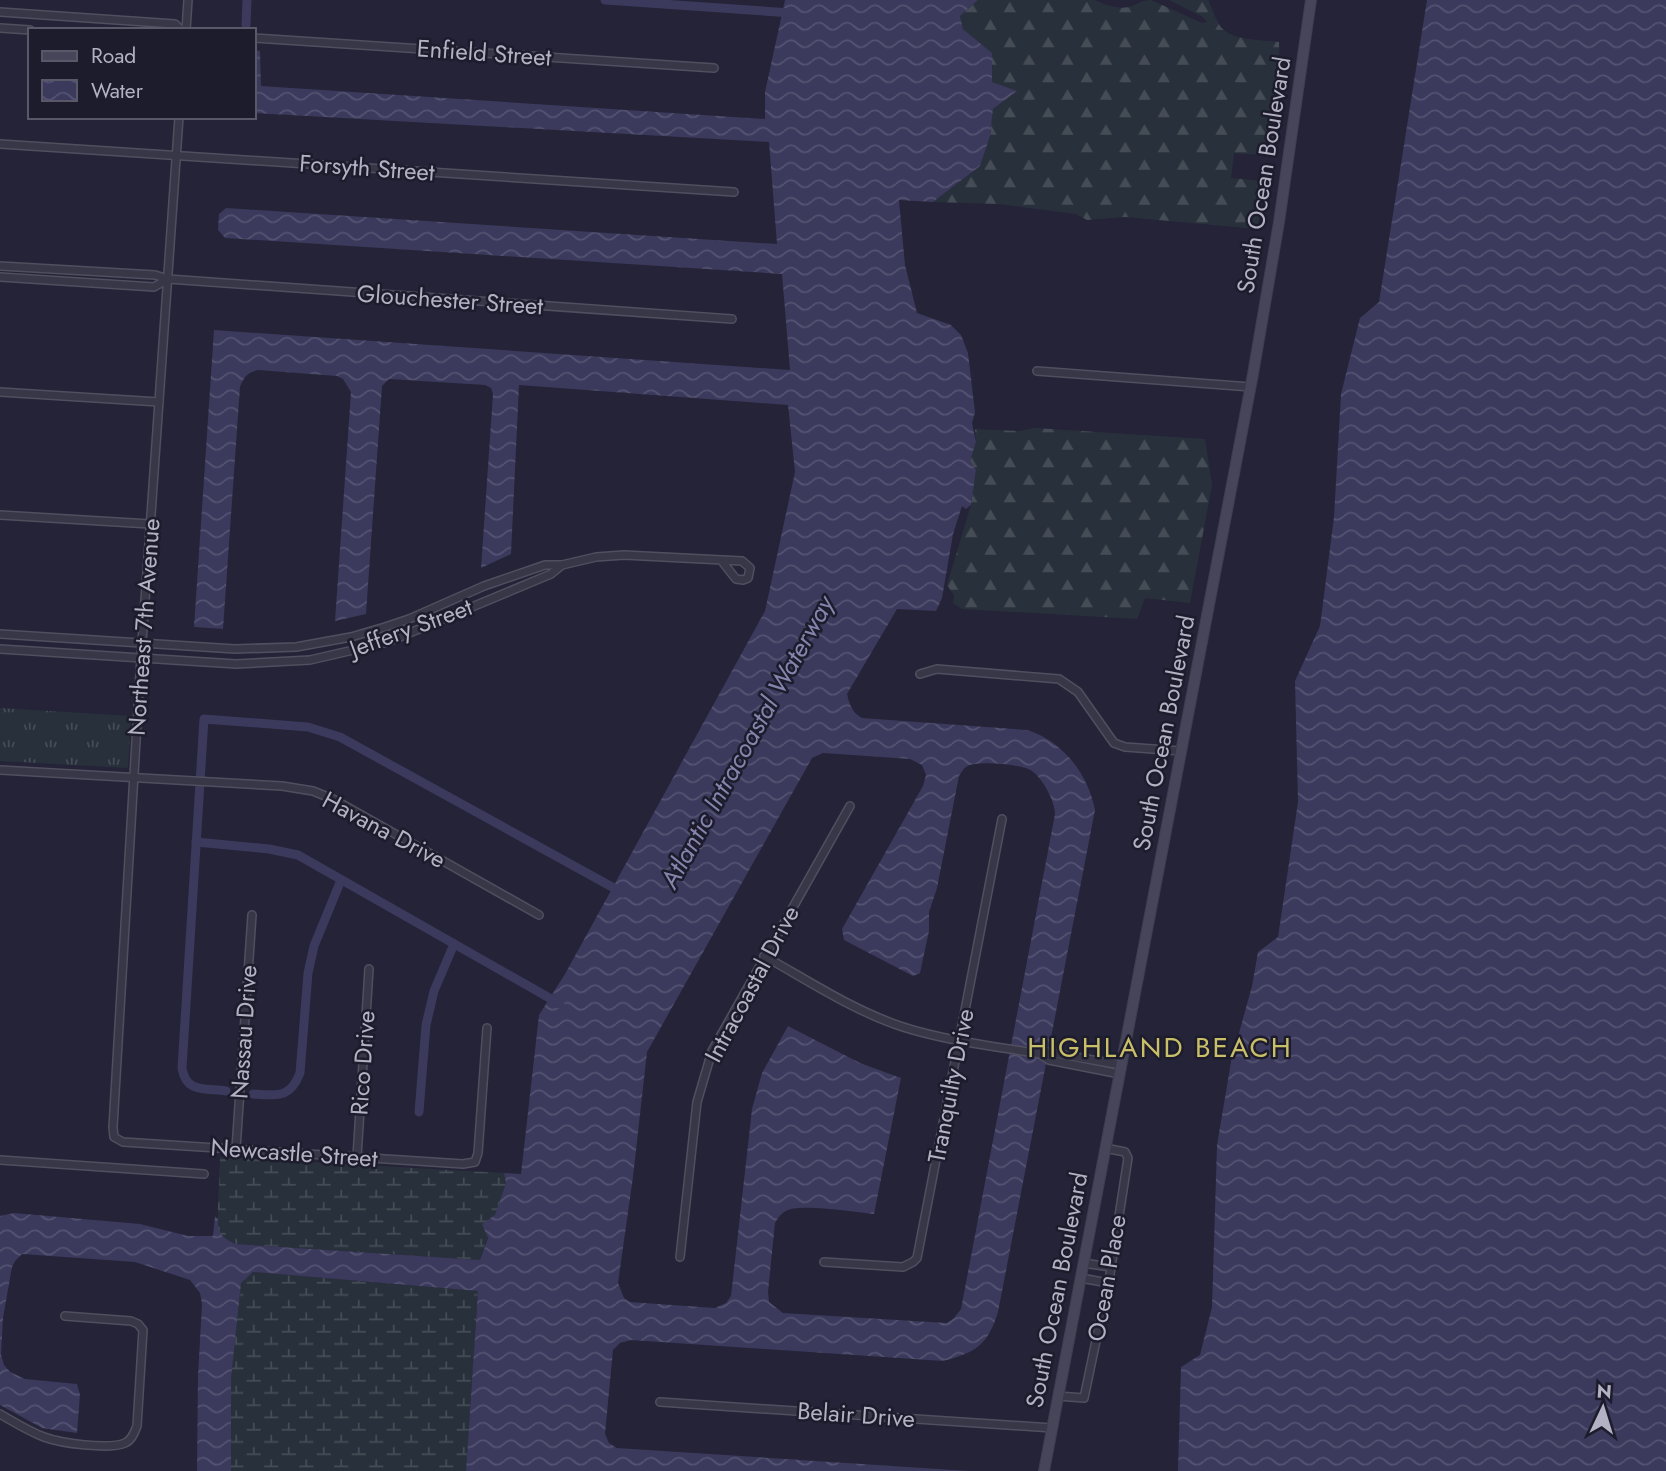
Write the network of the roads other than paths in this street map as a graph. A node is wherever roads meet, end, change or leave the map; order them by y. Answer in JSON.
{"nodes":[{"id":1,"x":188,"y":0,"type":"edge"},
{"id":2,"x":1311,"y":0,"type":"edge"},
{"id":3,"x":0,"y":12,"type":"edge"},
{"id":4,"x":0,"y":28,"type":"edge"},
{"id":5,"x":180,"y":28,"type":"edge"},
{"id":6,"x":183,"y":28,"type":"edge"},
{"id":7,"x":28,"y":30,"type":"edge"},
{"id":8,"x":256,"y":38,"type":"edge"},
{"id":9,"x":714,"y":68,"type":"dead end"},
{"id":10,"x":180,"y":119,"type":"edge"},
{"id":11,"x":0,"y":145,"type":"edge"},
{"id":12,"x":177,"y":156,"type":"junction"},
{"id":13,"x":734,"y":192,"type":"dead end"},
{"id":14,"x":0,"y":266,"type":"edge"},
{"id":15,"x":15,"y":267,"type":"junction"},
{"id":16,"x":0,"y":277,"type":"edge"},
{"id":17,"x":14,"y":278,"type":"junction"},
{"id":18,"x":168,"y":279,"type":"junction"},
{"id":19,"x":732,"y":319,"type":"dead end"},
{"id":20,"x":1037,"y":371,"type":"dead end"},
{"id":21,"x":1251,"y":387,"type":"junction"},
{"id":22,"x":0,"y":392,"type":"edge"},
{"id":23,"x":159,"y":402,"type":"junction"},
{"id":24,"x":0,"y":515,"type":"edge"},
{"id":25,"x":150,"y":524,"type":"junction"},
{"id":26,"x":721,"y":560,"type":"dead end"},
{"id":27,"x":562,"y":565,"type":"junction"},
{"id":28,"x":0,"y":634,"type":"edge"},
{"id":29,"x":142,"y":643,"type":"junction"},
{"id":30,"x":277,"y":648,"type":"junction"},
{"id":31,"x":0,"y":649,"type":"edge"},
{"id":32,"x":141,"y":657,"type":"junction"},
{"id":33,"x":278,"y":663,"type":"junction"},
{"id":34,"x":920,"y":674,"type":"dead end"},
{"id":35,"x":1181,"y":751,"type":"junction"},
{"id":36,"x":0,"y":770,"type":"edge"},
{"id":37,"x":134,"y":777,"type":"junction"},
{"id":38,"x":850,"y":806,"type":"dead end"},
{"id":39,"x":1002,"y":819,"type":"dead end"},
{"id":40,"x":252,"y":915,"type":"dead end"},
{"id":41,"x":539,"y":915,"type":"dead end"},
{"id":42,"x":764,"y":956,"type":"junction"},
{"id":43,"x":369,"y":969,"type":"dead end"},
{"id":44,"x":487,"y":1028,"type":"dead end"},
{"id":45,"x":960,"y":1040,"type":"junction"},
{"id":46,"x":1120,"y":1069,"type":"junction"},
{"id":47,"x":114,"y":1137,"type":"joint"},
{"id":48,"x":1105,"y":1148,"type":"junction"},
{"id":49,"x":236,"y":1149,"type":"junction"},
{"id":50,"x":357,"y":1157,"type":"junction"},
{"id":51,"x":0,"y":1160,"type":"edge"},
{"id":52,"x":204,"y":1174,"type":"dead end"},
{"id":53,"x":680,"y":1257,"type":"dead end"},
{"id":54,"x":824,"y":1262,"type":"dead end"},
{"id":55,"x":1083,"y":1263,"type":"junction"},
{"id":56,"x":1111,"y":1267,"type":"junction"},
{"id":57,"x":1081,"y":1278,"type":"junction"},
{"id":58,"x":1108,"y":1283,"type":"junction"},
{"id":59,"x":65,"y":1315,"type":"dead end"},
{"id":60,"x":1058,"y":1396,"type":"junction"},
{"id":61,"x":660,"y":1402,"type":"dead end"},
{"id":62,"x":0,"y":1414,"type":"edge"},
{"id":63,"x":1052,"y":1428,"type":"junction"},
{"id":64,"x":1044,"y":1471,"type":"edge"}],
"edges":[{"from":1,"to":6,"type":"street"},
{"from":2,"to":21,"type":"main road","name":"South Ocean Boulevard"},
{"from":3,"to":5,"type":"street"},
{"from":4,"to":7,"type":"street"},
{"from":8,"to":9,"type":"street","name":"Enfield Street"},
{"from":10,"to":12,"type":"street","name":"Northeast 7th Avenue"},
{"from":11,"to":12,"type":"street","name":"Forsyth Street"},
{"from":12,"to":13,"type":"street","name":"Forsyth Street"},
{"from":12,"to":18,"type":"street","name":"Northeast 7th Avenue"},
{"from":14,"to":15,"type":"street","name":"Glouchester Street"},
{"from":15,"to":17,"type":"street"},
{"from":15,"to":18,"type":"street","name":"Glouchester Street"},
{"from":16,"to":17,"type":"street","name":"Glouchester Street"},
{"from":17,"to":18,"type":"street","name":"Glouchester Street"},
{"from":18,"to":19,"type":"street","name":"Glouchester Street"},
{"from":18,"to":23,"type":"street","name":"Northeast 7th Avenue"},
{"from":20,"to":21,"type":"street"},
{"from":21,"to":35,"type":"main road","name":"South Ocean Boulevard"},
{"from":22,"to":23,"type":"street"},
{"from":23,"to":25,"type":"street","name":"Northeast 7th Avenue"},
{"from":24,"to":25,"type":"street"},
{"from":25,"to":29,"type":"street","name":"Northeast 7th Avenue"},
{"from":26,"to":27,"type":"street","name":"Jeffery Street"},
{"from":27,"to":30,"type":"street","name":"Jeffery Street"},
{"from":27,"to":33,"type":"street","name":"Jeffery Street"},
{"from":28,"to":29,"type":"street","name":"Jeffery Street"},
{"from":29,"to":30,"type":"street","name":"Jeffery Street"},
{"from":29,"to":32,"type":"street","name":"Northeast 7th Avenue"},
{"from":30,"to":33,"type":"street"},
{"from":31,"to":32,"type":"street","name":"Jeffery Street"},
{"from":32,"to":33,"type":"street","name":"Jeffery Street"},
{"from":32,"to":37,"type":"street","name":"Northeast 7th Avenue"},
{"from":34,"to":35,"type":"street"},
{"from":35,"to":46,"type":"main road","name":"South Ocean Boulevard"},
{"from":36,"to":37,"type":"street","name":"Havana Drive"},
{"from":37,"to":41,"type":"street","name":"Havana Drive"},
{"from":37,"to":47,"type":"street","name":"Northeast 7th Avenue"},
{"from":38,"to":42,"type":"street","name":"Intracoastal Drive"},
{"from":39,"to":45,"type":"street","name":"Tranquilty Drive"},
{"from":40,"to":49,"type":"street","name":"Nassau Drive"},
{"from":42,"to":45,"type":"street"},
{"from":42,"to":53,"type":"street","name":"Intracoastal Drive"},
{"from":43,"to":50,"type":"street","name":"Rico Drive"},
{"from":44,"to":50,"type":"street","name":"Newcastle Street"},
{"from":45,"to":46,"type":"street"},
{"from":45,"to":54,"type":"street","name":"Tranquilty Drive"},
{"from":46,"to":48,"type":"main road","name":"South Ocean Boulevard"},
{"from":47,"to":49,"type":"street","name":"Newcastle Street"},
{"from":48,"to":55,"type":"main road","name":"South Ocean Boulevard"},
{"from":48,"to":56,"type":"street","name":"Ocean Place"},
{"from":49,"to":50,"type":"street","name":"Newcastle Street"},
{"from":51,"to":52,"type":"street"},
{"from":55,"to":56,"type":"street"},
{"from":55,"to":57,"type":"main road","name":"South Ocean Boulevard"},
{"from":56,"to":58,"type":"street","name":"Ocean Place"},
{"from":57,"to":58,"type":"street"},
{"from":57,"to":60,"type":"main road","name":"South Ocean Boulevard"},
{"from":58,"to":60,"type":"street","name":"Ocean Place"},
{"from":59,"to":62,"type":"street"},
{"from":60,"to":63,"type":"main road","name":"South Ocean Boulevard"},
{"from":61,"to":63,"type":"street","name":"Belair Drive"},
{"from":63,"to":64,"type":"main road","name":"South Ocean Boulevard"}]}
